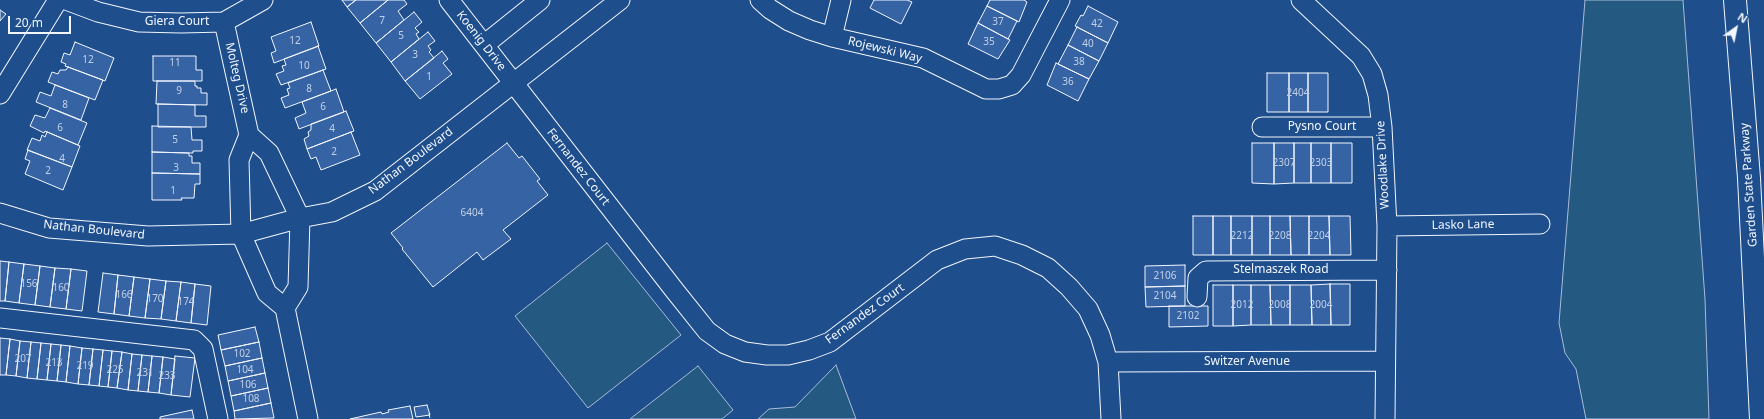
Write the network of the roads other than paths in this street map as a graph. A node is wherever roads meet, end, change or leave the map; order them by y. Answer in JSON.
{"nodes":[{"id":1,"x":58,"y":0,"type":"edge"},
{"id":2,"x":66,"y":0,"type":"edge"},
{"id":3,"x":263,"y":0,"type":"edge"},
{"id":4,"x":449,"y":0,"type":"edge"},
{"id":5,"x":540,"y":0,"type":"edge"},
{"id":6,"x":620,"y":0,"type":"edge"},
{"id":7,"x":760,"y":0,"type":"edge"},
{"id":8,"x":841,"y":0,"type":"edge"},
{"id":9,"x":1060,"y":0,"type":"edge"},
{"id":10,"x":1301,"y":0,"type":"edge"},
{"id":11,"x":1735,"y":0,"type":"edge"},
{"id":12,"x":224,"y":22,"type":"junction"},
{"id":13,"x":832,"y":37,"type":"junction"},
{"id":14,"x":484,"y":44,"type":"junction"},
{"id":15,"x":513,"y":83,"type":"junction"},
{"id":16,"x":0,"y":94,"type":"edge"},
{"id":17,"x":1262,"y":127,"type":"dead end"},
{"id":18,"x":1382,"y":127,"type":"junction"},
{"id":19,"x":249,"y":135,"type":"junction"},
{"id":20,"x":0,"y":212,"type":"edge"},
{"id":21,"x":300,"y":218,"type":"junction"},
{"id":22,"x":1540,"y":224,"type":"dead end"},
{"id":23,"x":1386,"y":226,"type":"junction"},
{"id":24,"x":241,"y":234,"type":"junction"},
{"id":25,"x":1387,"y":270,"type":"junction"},
{"id":26,"x":1197,"y":297,"type":"dead end"},
{"id":27,"x":285,"y":308,"type":"junction"},
{"id":28,"x":0,"y":318,"type":"edge"},
{"id":29,"x":1385,"y":361,"type":"junction"},
{"id":30,"x":1108,"y":362,"type":"junction"},
{"id":31,"x":218,"y":419,"type":"edge"},
{"id":32,"x":308,"y":419,"type":"edge"},
{"id":33,"x":1111,"y":419,"type":"edge"},
{"id":34,"x":1385,"y":419,"type":"edge"},
{"id":35,"x":1761,"y":419,"type":"edge"}],
"edges":[{"from":1,"to":16,"type":"street"},
{"from":2,"to":12,"type":"street","name":"Giera Court"},
{"from":3,"to":12,"type":"street","name":"Giera Court"},
{"from":4,"to":14,"type":"street","name":"Koenig Drive"},
{"from":5,"to":14,"type":"street"},
{"from":6,"to":15,"type":"street","name":"Nathan Boulevard"},
{"from":7,"to":13,"type":"street","name":"Rojewski Way"},
{"from":8,"to":13,"type":"street"},
{"from":9,"to":13,"type":"street","name":"Rojewski Way"},
{"from":10,"to":18,"type":"street","name":"Woodlake Drive"},
{"from":11,"to":35,"type":"highway","name":"Garden State Parkway"},
{"from":12,"to":19,"type":"street","name":"Molteg Drive"},
{"from":14,"to":15,"type":"street","name":"Koenig Drive"},
{"from":15,"to":21,"type":"street","name":"Nathan Boulevard"},
{"from":15,"to":30,"type":"street","name":"Fernandez Court"},
{"from":17,"to":18,"type":"street","name":"Pysno Court"},
{"from":18,"to":23,"type":"street","name":"Woodlake Drive"},
{"from":19,"to":21,"type":"street"},
{"from":19,"to":24,"type":"street"},
{"from":20,"to":24,"type":"street","name":"Nathan Boulevard"},
{"from":21,"to":24,"type":"street","name":"Nathan Boulevard"},
{"from":21,"to":27,"type":"street"},
{"from":22,"to":23,"type":"street","name":"Lasko Lane"},
{"from":23,"to":25,"type":"street","name":"Woodlake Drive"},
{"from":24,"to":27,"type":"street"},
{"from":25,"to":26,"type":"street","name":"Stelmaszek Road"},
{"from":25,"to":29,"type":"street","name":"Woodlake Drive"},
{"from":27,"to":32,"type":"street"},
{"from":28,"to":31,"type":"street"},
{"from":29,"to":30,"type":"street","name":"Switzer Avenue"},
{"from":29,"to":34,"type":"street","name":"Woodlake Drive"},
{"from":30,"to":33,"type":"street","name":"Fernandez Court"}]}
